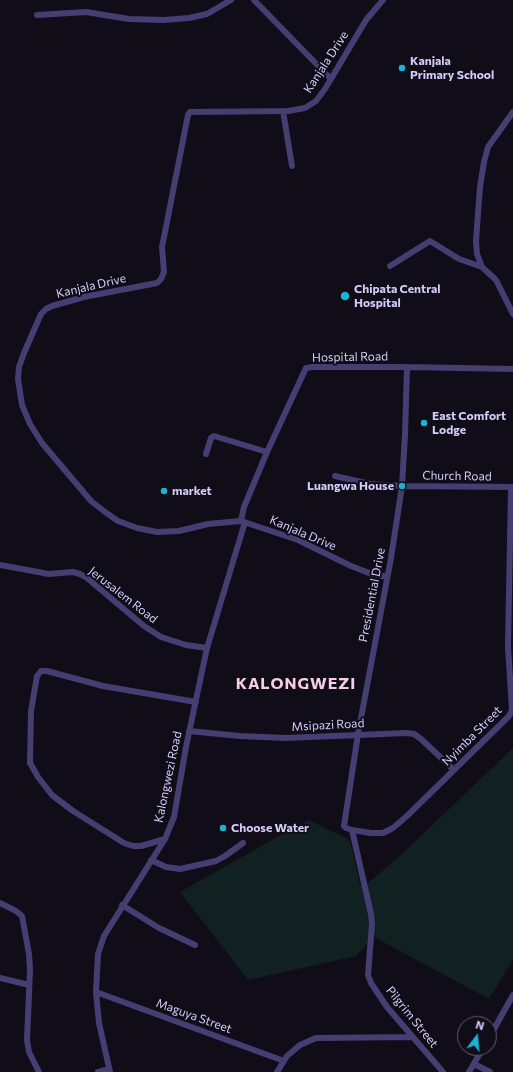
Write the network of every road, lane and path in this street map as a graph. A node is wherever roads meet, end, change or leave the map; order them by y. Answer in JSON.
{"nodes":[{"id":1,"x":231,"y":0,"type":"edge"},
{"id":2,"x":254,"y":0,"type":"edge"},
{"id":3,"x":383,"y":0,"type":"edge"},
{"id":4,"x":37,"y":15,"type":"dead end"},
{"id":5,"x":331,"y":79,"type":"junction"},
{"id":6,"x":283,"y":111,"type":"junction"},
{"id":7,"x":513,"y":112,"type":"edge"},
{"id":8,"x":292,"y":166,"type":"dead end"},
{"id":9,"x":390,"y":266,"type":"dead end"},
{"id":10,"x":482,"y":267,"type":"junction"},
{"id":11,"x":513,"y":314,"type":"edge"},
{"id":12,"x":407,"y":367,"type":"junction"},
{"id":13,"x":513,"y":369,"type":"edge"},
{"id":14,"x":267,"y":452,"type":"junction"},
{"id":15,"x":206,"y":454,"type":"dead end"},
{"id":16,"x":336,"y":476,"type":"dead end"},
{"id":17,"x":402,"y":486,"type":"junction"},
{"id":18,"x":512,"y":487,"type":"edge"},
{"id":19,"x":243,"y":521,"type":"junction"},
{"id":20,"x":0,"y":565,"type":"edge"},
{"id":21,"x":387,"y":576,"type":"junction"},
{"id":22,"x":207,"y":648,"type":"junction"},
{"id":23,"x":196,"y":702,"type":"junction"},
{"id":24,"x":189,"y":731,"type":"junction"},
{"id":25,"x":358,"y":734,"type":"junction"},
{"id":26,"x":454,"y":770,"type":"junction"},
{"id":27,"x":344,"y":826,"type":"joint"},
{"id":28,"x":352,"y":830,"type":"junction"},
{"id":29,"x":165,"y":839,"type":"junction"},
{"id":30,"x":243,"y":843,"type":"dead end"},
{"id":31,"x":151,"y":860,"type":"junction"},
{"id":32,"x":0,"y":903,"type":"edge"},
{"id":33,"x":122,"y":905,"type":"junction"},
{"id":34,"x":195,"y":945,"type":"dead end"},
{"id":35,"x":0,"y":978,"type":"edge"},
{"id":36,"x":29,"y":985,"type":"junction"},
{"id":37,"x":96,"y":992,"type":"junction"},
{"id":38,"x":513,"y":995,"type":"edge"},
{"id":39,"x":497,"y":1024,"type":"edge"},
{"id":40,"x":413,"y":1037,"type":"junction"},
{"id":41,"x":478,"y":1056,"type":"edge"},
{"id":42,"x":284,"y":1061,"type":"junction"},
{"id":43,"x":474,"y":1064,"type":"junction"},
{"id":44,"x":110,"y":1070,"type":"edge"},
{"id":45,"x":39,"y":1072,"type":"edge"},
{"id":46,"x":98,"y":1072,"type":"edge"},
{"id":47,"x":277,"y":1072,"type":"edge"},
{"id":48,"x":443,"y":1072,"type":"edge"},
{"id":49,"x":469,"y":1072,"type":"edge"},
{"id":50,"x":490,"y":1072,"type":"edge"}],
"edges":[{"from":1,"to":4,"type":"street"},
{"from":2,"to":5,"type":"street"},
{"from":3,"to":5,"type":"street","name":"Kanjala Drive"},
{"from":5,"to":6,"type":"street","name":"Kanjala Drive"},
{"from":6,"to":8,"type":"street"},
{"from":6,"to":19,"type":"street","name":"Kanjala Drive"},
{"from":7,"to":10,"type":"street"},
{"from":9,"to":10,"type":"street"},
{"from":10,"to":11,"type":"street"},
{"from":12,"to":13,"type":"street","name":"Hospital Road"},
{"from":12,"to":14,"type":"street","name":"Hospital Road"},
{"from":12,"to":17,"type":"street","name":"Presidential Drive"},
{"from":14,"to":15,"type":"street"},
{"from":14,"to":19,"type":"street","name":"Hospital Road"},
{"from":16,"to":17,"type":"street","name":"Church Road"},
{"from":17,"to":18,"type":"street","name":"Church Road"},
{"from":17,"to":21,"type":"street","name":"Presidential Drive"},
{"from":18,"to":26,"type":"street","name":"Nyimba Street"},
{"from":19,"to":21,"type":"street","name":"Kanjala Drive"},
{"from":19,"to":22,"type":"street","name":"Kalongwezi Road"},
{"from":20,"to":22,"type":"street","name":"Jerusalem Road"},
{"from":21,"to":25,"type":"street","name":"Presidential Drive"},
{"from":22,"to":23,"type":"street","name":"Kalongwezi Road"},
{"from":23,"to":24,"type":"street","name":"Kalongwezi Road"},
{"from":23,"to":29,"type":"street"},
{"from":24,"to":25,"type":"street","name":"Msipazi Road"},
{"from":24,"to":29,"type":"street","name":"Kalongwezi Road"},
{"from":25,"to":26,"type":"street","name":"Msipazi Road"},
{"from":25,"to":27,"type":"street","name":"Presidential Drive"},
{"from":26,"to":28,"type":"street","name":"Nyimba Street"},
{"from":27,"to":28,"type":"street","name":"Nyimba Street"},
{"from":28,"to":40,"type":"street","name":"Pilgrim Street"},
{"from":29,"to":31,"type":"street","name":"Kalongwezi Road"},
{"from":30,"to":31,"type":"street"},
{"from":31,"to":33,"type":"street","name":"Kalongwezi Road"},
{"from":32,"to":36,"type":"street"},
{"from":33,"to":34,"type":"street"},
{"from":33,"to":37,"type":"street","name":"Kalongwezi Road"},
{"from":35,"to":36,"type":"street"},
{"from":36,"to":45,"type":"street"},
{"from":37,"to":42,"type":"street","name":"Maguya Street"},
{"from":37,"to":44,"type":"street","name":"Kalongwezi Road"},
{"from":38,"to":39,"type":"street"},
{"from":40,"to":42,"type":"street"},
{"from":40,"to":48,"type":"street","name":"Pilgrim Street"},
{"from":41,"to":43,"type":"street"},
{"from":42,"to":47,"type":"street"},
{"from":43,"to":49,"type":"street"},
{"from":43,"to":50,"type":"street"},
{"from":44,"to":46,"type":"street"}]}
